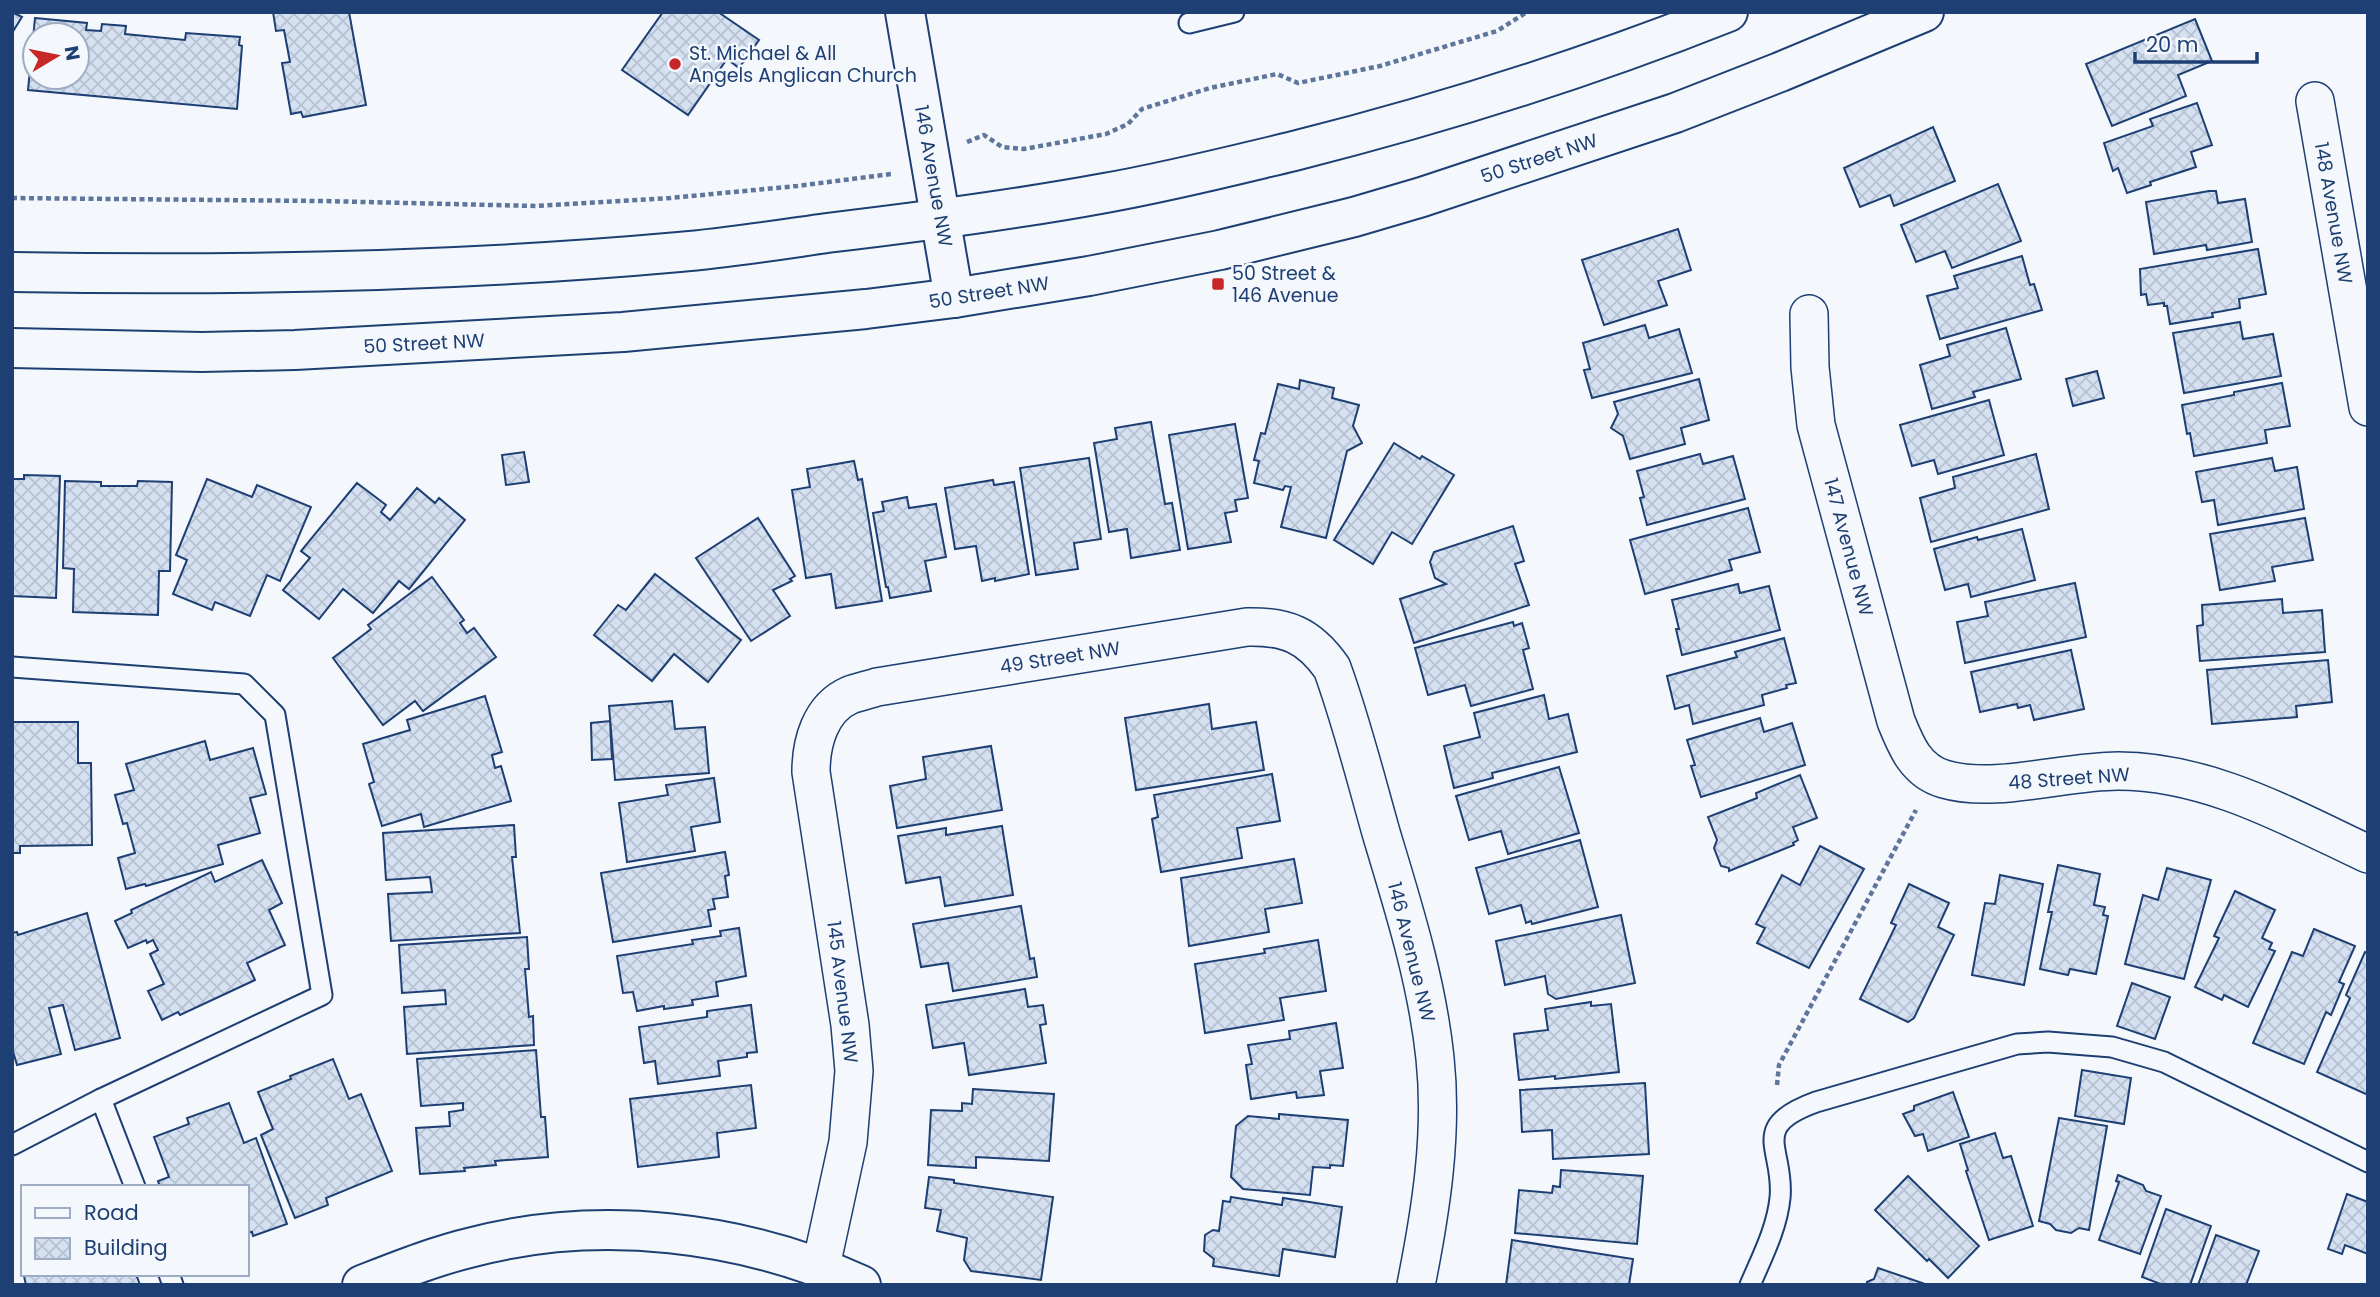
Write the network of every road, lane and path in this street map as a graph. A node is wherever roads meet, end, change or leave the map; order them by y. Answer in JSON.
{"nodes":[{"id":1,"x":905,"y":12,"type":"edge"},
{"id":2,"x":1234,"y":12,"type":"edge"},
{"id":3,"x":1527,"y":12,"type":"edge"},
{"id":4,"x":1728,"y":12,"type":"edge"},
{"id":5,"x":1924,"y":12,"type":"edge"},
{"id":6,"x":1689,"y":20,"type":"edge"},
{"id":7,"x":1189,"y":23,"type":"dead end"},
{"id":8,"x":2315,"y":102,"type":"dead end"},
{"id":9,"x":931,"y":159,"type":"junction"},
{"id":10,"x":12,"y":198,"type":"edge"},
{"id":11,"x":942,"y":219,"type":"junction"},
{"id":12,"x":12,"y":260,"type":"edge"},
{"id":13,"x":12,"y":272,"type":"edge"},
{"id":14,"x":93,"y":274,"type":"junction"},
{"id":15,"x":954,"y":298,"type":"junction"},
{"id":16,"x":1809,"y":313,"type":"dead end"},
{"id":17,"x":12,"y":348,"type":"edge"},
{"id":18,"x":2368,"y":407,"type":"edge"},
{"id":19,"x":1304,"y":638,"type":"joint"},
{"id":20,"x":12,"y":667,"type":"edge"},
{"id":21,"x":824,"y":719,"type":"joint"},
{"id":22,"x":1930,"y":773,"type":"junction"},
{"id":23,"x":2368,"y":854,"type":"edge"},
{"id":24,"x":101,"y":1099,"type":"junction"},
{"id":25,"x":1788,"y":1116,"type":"junction"},
{"id":26,"x":12,"y":1144,"type":"edge"},
{"id":27,"x":2368,"y":1162,"type":"edge"},
{"id":28,"x":134,"y":1185,"type":"edge"},
{"id":29,"x":821,"y":1266,"type":"junction"},
{"id":30,"x":362,"y":1285,"type":"edge"},
{"id":31,"x":862,"y":1285,"type":"edge"},
{"id":32,"x":1416,"y":1285,"type":"edge"},
{"id":33,"x":1750,"y":1285,"type":"edge"}],
"edges":[{"from":1,"to":9,"type":"main road","name":"146 Avenue NW"},
{"from":2,"to":7,"type":"lane"},
{"from":3,"to":9,"type":"path"},
{"from":4,"to":6,"type":"main road"},
{"from":5,"to":15,"type":"main road","name":"50 Street NW"},
{"from":6,"to":11,"type":"main road"},
{"from":8,"to":18,"type":"street","name":"148 Avenue NW"},
{"from":9,"to":10,"type":"path"},
{"from":9,"to":11,"type":"main road","name":"146 Avenue NW"},
{"from":11,"to":14,"type":"main road"},
{"from":11,"to":15,"type":"main road","name":"146 Avenue NW"},
{"from":12,"to":14,"type":"main road"},
{"from":13,"to":14,"type":"main road"},
{"from":15,"to":17,"type":"main road","name":"50 Street NW"},
{"from":16,"to":22,"type":"street","name":"147 Avenue NW"},
{"from":19,"to":21,"type":"street","name":"49 Street NW"},
{"from":19,"to":32,"type":"street","name":"146 Avenue NW"},
{"from":20,"to":24,"type":"lane"},
{"from":21,"to":29,"type":"street","name":"145 Avenue NW"},
{"from":22,"to":23,"type":"street","name":"48 Street NW"},
{"from":22,"to":25,"type":"path"},
{"from":24,"to":26,"type":"lane"},
{"from":24,"to":28,"type":"lane"},
{"from":25,"to":27,"type":"lane"},
{"from":25,"to":33,"type":"lane"},
{"from":29,"to":30,"type":"main road"},
{"from":29,"to":31,"type":"main road"}]}
